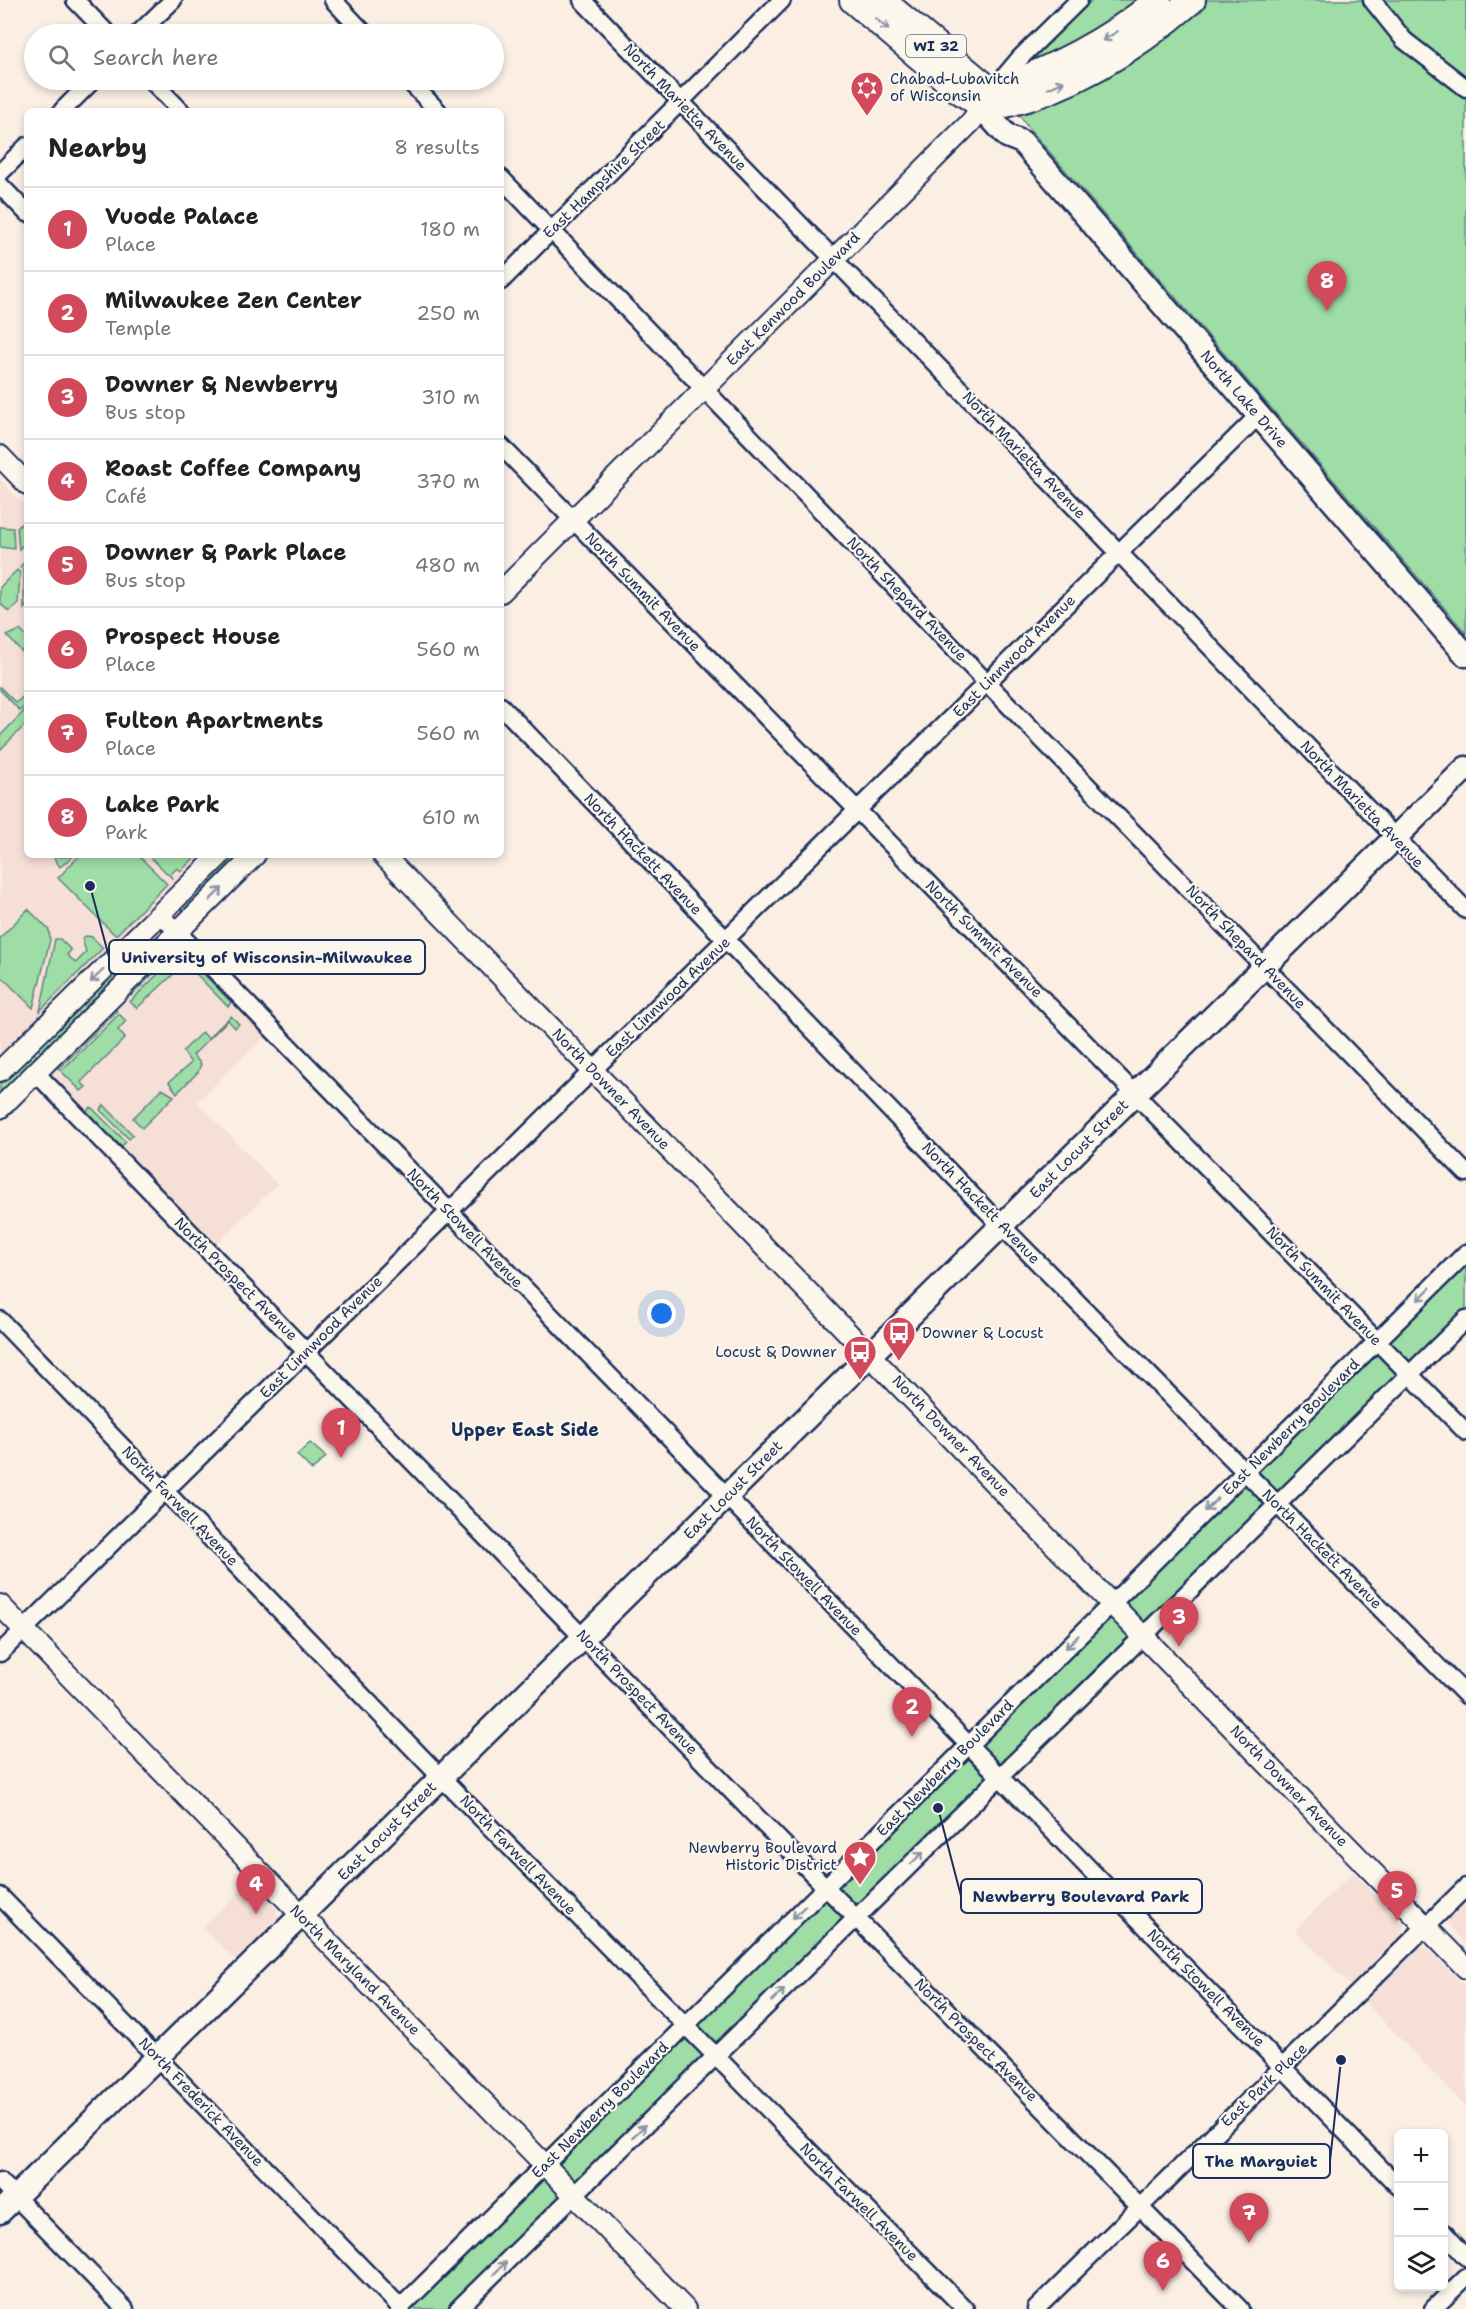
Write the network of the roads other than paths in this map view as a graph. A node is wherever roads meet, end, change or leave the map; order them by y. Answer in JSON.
{"nodes":[{"id":1,"x":75,"y":0,"type":"edge"},
{"id":2,"x":173,"y":0,"type":"edge"},
{"id":3,"x":333,"y":0,"type":"edge"},
{"id":4,"x":582,"y":0,"type":"edge"},
{"id":5,"x":782,"y":0,"type":"edge"},
{"id":6,"x":853,"y":0,"type":"edge"},
{"id":7,"x":881,"y":0,"type":"edge"},
{"id":8,"x":1079,"y":0,"type":"edge"},
{"id":9,"x":1158,"y":0,"type":"edge"},
{"id":10,"x":1192,"y":0,"type":"edge"},
{"id":11,"x":1372,"y":0,"type":"edge"},
{"id":12,"x":98,"y":24,"type":"edge"},
{"id":13,"x":148,"y":24,"type":"edge"},
{"id":14,"x":356,"y":24,"type":"edge"},
{"id":15,"x":1466,"y":88,"type":"edge"},
{"id":16,"x":83,"y":90,"type":"edge"},
{"id":17,"x":161,"y":90,"type":"edge"},
{"id":18,"x":418,"y":90,"type":"edge"},
{"id":19,"x":991,"y":101,"type":"junction"},
{"id":20,"x":681,"y":104,"type":"junction"},
{"id":21,"x":65,"y":108,"type":"edge"},
{"id":22,"x":178,"y":108,"type":"edge"},
{"id":23,"x":435,"y":108,"type":"edge"},
{"id":24,"x":24,"y":149,"type":"edge"},
{"id":25,"x":0,"y":173,"type":"edge"},
{"id":26,"x":504,"y":181,"type":"edge"},
{"id":27,"x":0,"y":185,"type":"edge"},
{"id":28,"x":24,"y":210,"type":"edge"},
{"id":29,"x":551,"y":231,"type":"junction"},
{"id":30,"x":833,"y":259,"type":"junction"},
{"id":31,"x":504,"y":278,"type":"edge"},
{"id":32,"x":703,"y":389,"type":"junction"},
{"id":33,"x":1258,"y":416,"type":"junction"},
{"id":34,"x":504,"y":449,"type":"edge"},
{"id":35,"x":0,"y":456,"type":"edge"},
{"id":36,"x":24,"y":481,"type":"edge"},
{"id":37,"x":572,"y":520,"type":"junction"},
{"id":38,"x":1119,"y":553,"type":"junction"},
{"id":39,"x":504,"y":589,"type":"edge"},
{"id":40,"x":1466,"y":655,"type":"edge"},
{"id":41,"x":987,"y":683,"type":"junction"},
{"id":42,"x":504,"y":709,"type":"edge"},
{"id":43,"x":1466,"y":768,"type":"edge"},
{"id":44,"x":857,"y":811,"type":"junction"},
{"id":45,"x":1395,"y":838,"type":"junction"},
{"id":46,"x":217,"y":858,"type":"edge"},
{"id":47,"x":252,"y":858,"type":"edge"},
{"id":48,"x":386,"y":858,"type":"edge"},
{"id":49,"x":1466,"y":910,"type":"edge"},
{"id":50,"x":160,"y":914,"type":"junction"},
{"id":51,"x":178,"y":933,"type":"junction"},
{"id":52,"x":726,"y":940,"type":"junction"},
{"id":53,"x":1264,"y":967,"type":"junction"},
{"id":54,"x":592,"y":1070,"type":"junction"},
{"id":55,"x":0,"y":1071,"type":"edge"},
{"id":56,"x":36,"y":1073,"type":"junction"},
{"id":57,"x":1136,"y":1093,"type":"junction"},
{"id":58,"x":0,"y":1108,"type":"edge"},
{"id":59,"x":1466,"y":1173,"type":"edge"},
{"id":60,"x":449,"y":1212,"type":"junction"},
{"id":61,"x":1002,"y":1225,"type":"junction"},
{"id":62,"x":1466,"y":1253,"type":"edge"},
{"id":63,"x":1466,"y":1319,"type":"edge"},
{"id":64,"x":0,"y":1320,"type":"edge"},
{"id":65,"x":1377,"y":1341,"type":"junction"},
{"id":66,"x":307,"y":1351,"type":"junction"},
{"id":67,"x":871,"y":1354,"type":"junction"},
{"id":68,"x":1409,"y":1375,"type":"junction"},
{"id":69,"x":1466,"y":1432,"type":"edge"},
{"id":70,"x":1245,"y":1472,"type":"junction"},
{"id":71,"x":165,"y":1490,"type":"junction"},
{"id":72,"x":727,"y":1496,"type":"junction"},
{"id":73,"x":1277,"y":1504,"type":"junction"},
{"id":74,"x":1112,"y":1603,"type":"junction"},
{"id":75,"x":0,"y":1605,"type":"edge"},
{"id":76,"x":23,"y":1629,"type":"junction"},
{"id":77,"x":1144,"y":1635,"type":"junction"},
{"id":78,"x":584,"y":1637,"type":"junction"},
{"id":79,"x":0,"y":1653,"type":"edge"},
{"id":80,"x":1466,"y":1695,"type":"edge"},
{"id":81,"x":968,"y":1745,"type":"junction"},
{"id":82,"x":441,"y":1777,"type":"junction"},
{"id":83,"x":1000,"y":1777,"type":"junction"},
{"id":84,"x":825,"y":1887,"type":"junction"},
{"id":85,"x":1466,"y":1887,"type":"edge"},
{"id":86,"x":0,"y":1896,"type":"edge"},
{"id":87,"x":301,"y":1916,"type":"junction"},
{"id":88,"x":856,"y":1918,"type":"junction"},
{"id":89,"x":1425,"y":1927,"type":"junction"},
{"id":90,"x":1466,"y":1968,"type":"edge"},
{"id":91,"x":684,"y":2026,"type":"junction"},
{"id":92,"x":158,"y":2056,"type":"junction"},
{"id":93,"x":715,"y":2057,"type":"junction"},
{"id":94,"x":1283,"y":2066,"type":"junction"},
{"id":95,"x":544,"y":2165,"type":"junction"},
{"id":96,"x":1395,"y":2183,"type":"edge"},
{"id":97,"x":574,"y":2195,"type":"junction"},
{"id":98,"x":5,"y":2196,"type":"edge"},
{"id":99,"x":1140,"y":2205,"type":"junction"},
{"id":100,"x":1447,"y":2237,"type":"edge"},
{"id":101,"x":1466,"y":2257,"type":"edge"},
{"id":102,"x":1466,"y":2277,"type":"edge"},
{"id":103,"x":400,"y":2308,"type":"edge"},
{"id":104,"x":125,"y":2309,"type":"edge"},
{"id":105,"x":458,"y":2309,"type":"edge"},
{"id":106,"x":685,"y":2309,"type":"edge"},
{"id":107,"x":965,"y":2309,"type":"edge"},
{"id":108,"x":1035,"y":2309,"type":"edge"},
{"id":109,"x":1240,"y":2309,"type":"edge"},
{"id":110,"x":1433,"y":2309,"type":"edge"}],
"edges":[{"from":1,"to":12,"type":"street"},
{"from":2,"to":13,"type":"street"},
{"from":3,"to":14,"type":"street"},
{"from":4,"to":20,"type":"street","name":"North Marietta Avenue"},
{"from":5,"to":20,"type":"street","name":"East Hampshire Street"},
{"from":6,"to":19,"type":"main road","name":"North Lake Drive","number":"WI 32","one_way":true},
{"from":7,"to":19,"type":"main road","name":"North Lake Drive","number":"WI 32"},
{"from":8,"to":19,"type":"street","name":"East Kenwood Boulevard"},
{"from":9,"to":19,"type":"main road","one_way":true},
{"from":19,"to":10,"type":"main road","one_way":true},
{"from":11,"to":15,"type":"street"},
{"from":16,"to":21,"type":"street"},
{"from":17,"to":22,"type":"street"},
{"from":18,"to":23,"type":"street"},
{"from":19,"to":30,"type":"street","name":"East Kenwood Boulevard"},
{"from":19,"to":33,"type":"main road","name":"North Lake Drive","number":"WI 32"},
{"from":20,"to":29,"type":"street","name":"East Hampshire Street"},
{"from":20,"to":30,"type":"street","name":"North Marietta Avenue"},
{"from":24,"to":25,"type":"street"},
{"from":26,"to":29,"type":"street","name":"North Shepard Avenue"},
{"from":27,"to":28,"type":"street"},
{"from":29,"to":31,"type":"street","name":"East Hampshire Street"},
{"from":29,"to":32,"type":"street","name":"North Shepard Avenue"},
{"from":30,"to":32,"type":"street","name":"East Kenwood Boulevard"},
{"from":30,"to":38,"type":"street","name":"North Marietta Avenue"},
{"from":32,"to":37,"type":"street","name":"East Kenwood Boulevard"},
{"from":32,"to":41,"type":"street","name":"North Shepard Avenue"},
{"from":33,"to":38,"type":"street","name":"East Linnwood Avenue"},
{"from":33,"to":40,"type":"main road","name":"North Lake Drive","number":"WI 32"},
{"from":34,"to":37,"type":"street","name":"North Summit Avenue"},
{"from":35,"to":36,"type":"street"},
{"from":37,"to":39,"type":"street","name":"East Kenwood Boulevard"},
{"from":37,"to":44,"type":"street","name":"North Summit Avenue"},
{"from":38,"to":41,"type":"street","name":"East Linnwood Avenue"},
{"from":38,"to":45,"type":"street","name":"North Marietta Avenue"},
{"from":41,"to":44,"type":"street","name":"East Linnwood Avenue"},
{"from":41,"to":53,"type":"street","name":"North Shepard Avenue"},
{"from":42,"to":52,"type":"street","name":"North Hackett Avenue"},
{"from":43,"to":45,"type":"main road","name":"East Locust Street"},
{"from":44,"to":52,"type":"street","name":"East Linnwood Avenue"},
{"from":44,"to":57,"type":"street","name":"North Summit Avenue"},
{"from":45,"to":49,"type":"street","name":"North Marietta Avenue"},
{"from":45,"to":53,"type":"main road","name":"East Locust Street"},
{"from":46,"to":50,"type":"street"},
{"from":51,"to":47,"type":"street","one_way":true},
{"from":48,"to":54,"type":"street","name":"North Downer Avenue"},
{"from":50,"to":51,"type":"street","name":"North Stowell Avenue"},
{"from":50,"to":55,"type":"street","one_way":true},
{"from":51,"to":56,"type":"street"},
{"from":51,"to":60,"type":"street","name":"North Stowell Avenue"},
{"from":52,"to":54,"type":"street","name":"East Linnwood Avenue"},
{"from":52,"to":61,"type":"street","name":"North Hackett Avenue"},
{"from":53,"to":57,"type":"main road","name":"East Locust Street"},
{"from":53,"to":59,"type":"street","name":"North Shepard Avenue"},
{"from":54,"to":60,"type":"street","name":"East Linnwood Avenue"},
{"from":54,"to":67,"type":"street","name":"North Downer Avenue"},
{"from":56,"to":58,"type":"street"},
{"from":56,"to":66,"type":"street","name":"North Prospect Avenue"},
{"from":57,"to":61,"type":"main road","name":"East Locust Street"},
{"from":57,"to":65,"type":"street","name":"North Summit Avenue"},
{"from":60,"to":66,"type":"street","name":"East Linnwood Avenue"},
{"from":60,"to":72,"type":"street","name":"North Stowell Avenue"},
{"from":61,"to":67,"type":"main road","name":"East Locust Street"},
{"from":61,"to":70,"type":"street","name":"North Hackett Avenue"},
{"from":62,"to":65,"type":"street","name":"East Newberry Boulevard","one_way":true},
{"from":63,"to":68,"type":"street"},
{"from":64,"to":71,"type":"street","name":"North Farwell Avenue"},
{"from":65,"to":68,"type":"street","name":"North Summit Avenue"},
{"from":65,"to":70,"type":"street","name":"East Newberry Boulevard"},
{"from":66,"to":71,"type":"street","name":"East Linnwood Avenue"},
{"from":66,"to":78,"type":"street","name":"North Prospect Avenue"},
{"from":67,"to":72,"type":"main road","name":"East Locust Street"},
{"from":67,"to":74,"type":"street","name":"North Downer Avenue"},
{"from":68,"to":69,"type":"street","name":"North Summit Avenue"},
{"from":68,"to":73,"type":"street"},
{"from":70,"to":73,"type":"street","name":"North Hackett Avenue"},
{"from":70,"to":74,"type":"street","name":"East Newberry Boulevard","one_way":true},
{"from":71,"to":76,"type":"street","name":"East Linnwood Avenue"},
{"from":71,"to":82,"type":"street","name":"North Farwell Avenue"},
{"from":72,"to":78,"type":"main road","name":"East Locust Street"},
{"from":72,"to":81,"type":"street","name":"North Stowell Avenue"},
{"from":73,"to":77,"type":"street"},
{"from":73,"to":80,"type":"street","name":"North Hackett Avenue"},
{"from":74,"to":77,"type":"street","name":"North Downer Avenue"},
{"from":74,"to":81,"type":"street","name":"East Newberry Boulevard","one_way":true},
{"from":75,"to":76,"type":"street","name":"North Maryland Avenue"},
{"from":76,"to":79,"type":"street","name":"East Linnwood Avenue"},
{"from":76,"to":87,"type":"street","name":"North Maryland Avenue"},
{"from":77,"to":83,"type":"street"},
{"from":77,"to":89,"type":"street","name":"North Downer Avenue"},
{"from":78,"to":82,"type":"main road","name":"East Locust Street"},
{"from":78,"to":84,"type":"street","name":"North Prospect Avenue"},
{"from":81,"to":83,"type":"street","name":"North Stowell Avenue"},
{"from":81,"to":84,"type":"street","name":"East Newberry Boulevard"},
{"from":82,"to":87,"type":"main road","name":"East Locust Street"},
{"from":82,"to":91,"type":"street","name":"North Farwell Avenue"},
{"from":88,"to":83,"type":"street","one_way":true},
{"from":83,"to":94,"type":"street","name":"North Stowell Avenue"},
{"from":84,"to":88,"type":"street","name":"North Prospect Avenue"},
{"from":84,"to":91,"type":"street","name":"East Newberry Boulevard","one_way":true},
{"from":85,"to":89,"type":"street","name":"East Park Place"},
{"from":86,"to":92,"type":"street","name":"North Frederick Avenue"},
{"from":87,"to":92,"type":"main road","name":"East Locust Street"},
{"from":87,"to":95,"type":"street","name":"North Maryland Avenue"},
{"from":93,"to":88,"type":"street","one_way":true},
{"from":88,"to":99,"type":"street","name":"North Prospect Avenue"},
{"from":89,"to":90,"type":"street","name":"North Downer Avenue"},
{"from":89,"to":94,"type":"street","name":"East Park Place"},
{"from":91,"to":93,"type":"street","name":"North Farwell Avenue"},
{"from":91,"to":95,"type":"street","name":"East Newberry Boulevard"},
{"from":92,"to":98,"type":"main road","name":"East Locust Street"},
{"from":92,"to":103,"type":"street","name":"North Frederick Avenue"},
{"from":97,"to":93,"type":"street","one_way":true},
{"from":93,"to":107,"type":"street","name":"North Farwell Avenue"},
{"from":94,"to":96,"type":"street","name":"North Stowell Avenue"},
{"from":94,"to":99,"type":"street","name":"East Park Place"},
{"from":95,"to":97,"type":"street","name":"North Maryland Avenue"},
{"from":95,"to":103,"type":"street","name":"East Newberry Boulevard"},
{"from":105,"to":97,"type":"street","one_way":true},
{"from":97,"to":106,"type":"street","name":"North Maryland Avenue"},
{"from":98,"to":104,"type":"street"},
{"from":99,"to":108,"type":"street","name":"East Park Place"},
{"from":99,"to":109,"type":"street","name":"North Prospect Avenue"},
{"from":100,"to":101,"type":"street"},
{"from":102,"to":110,"type":"street"}]}
